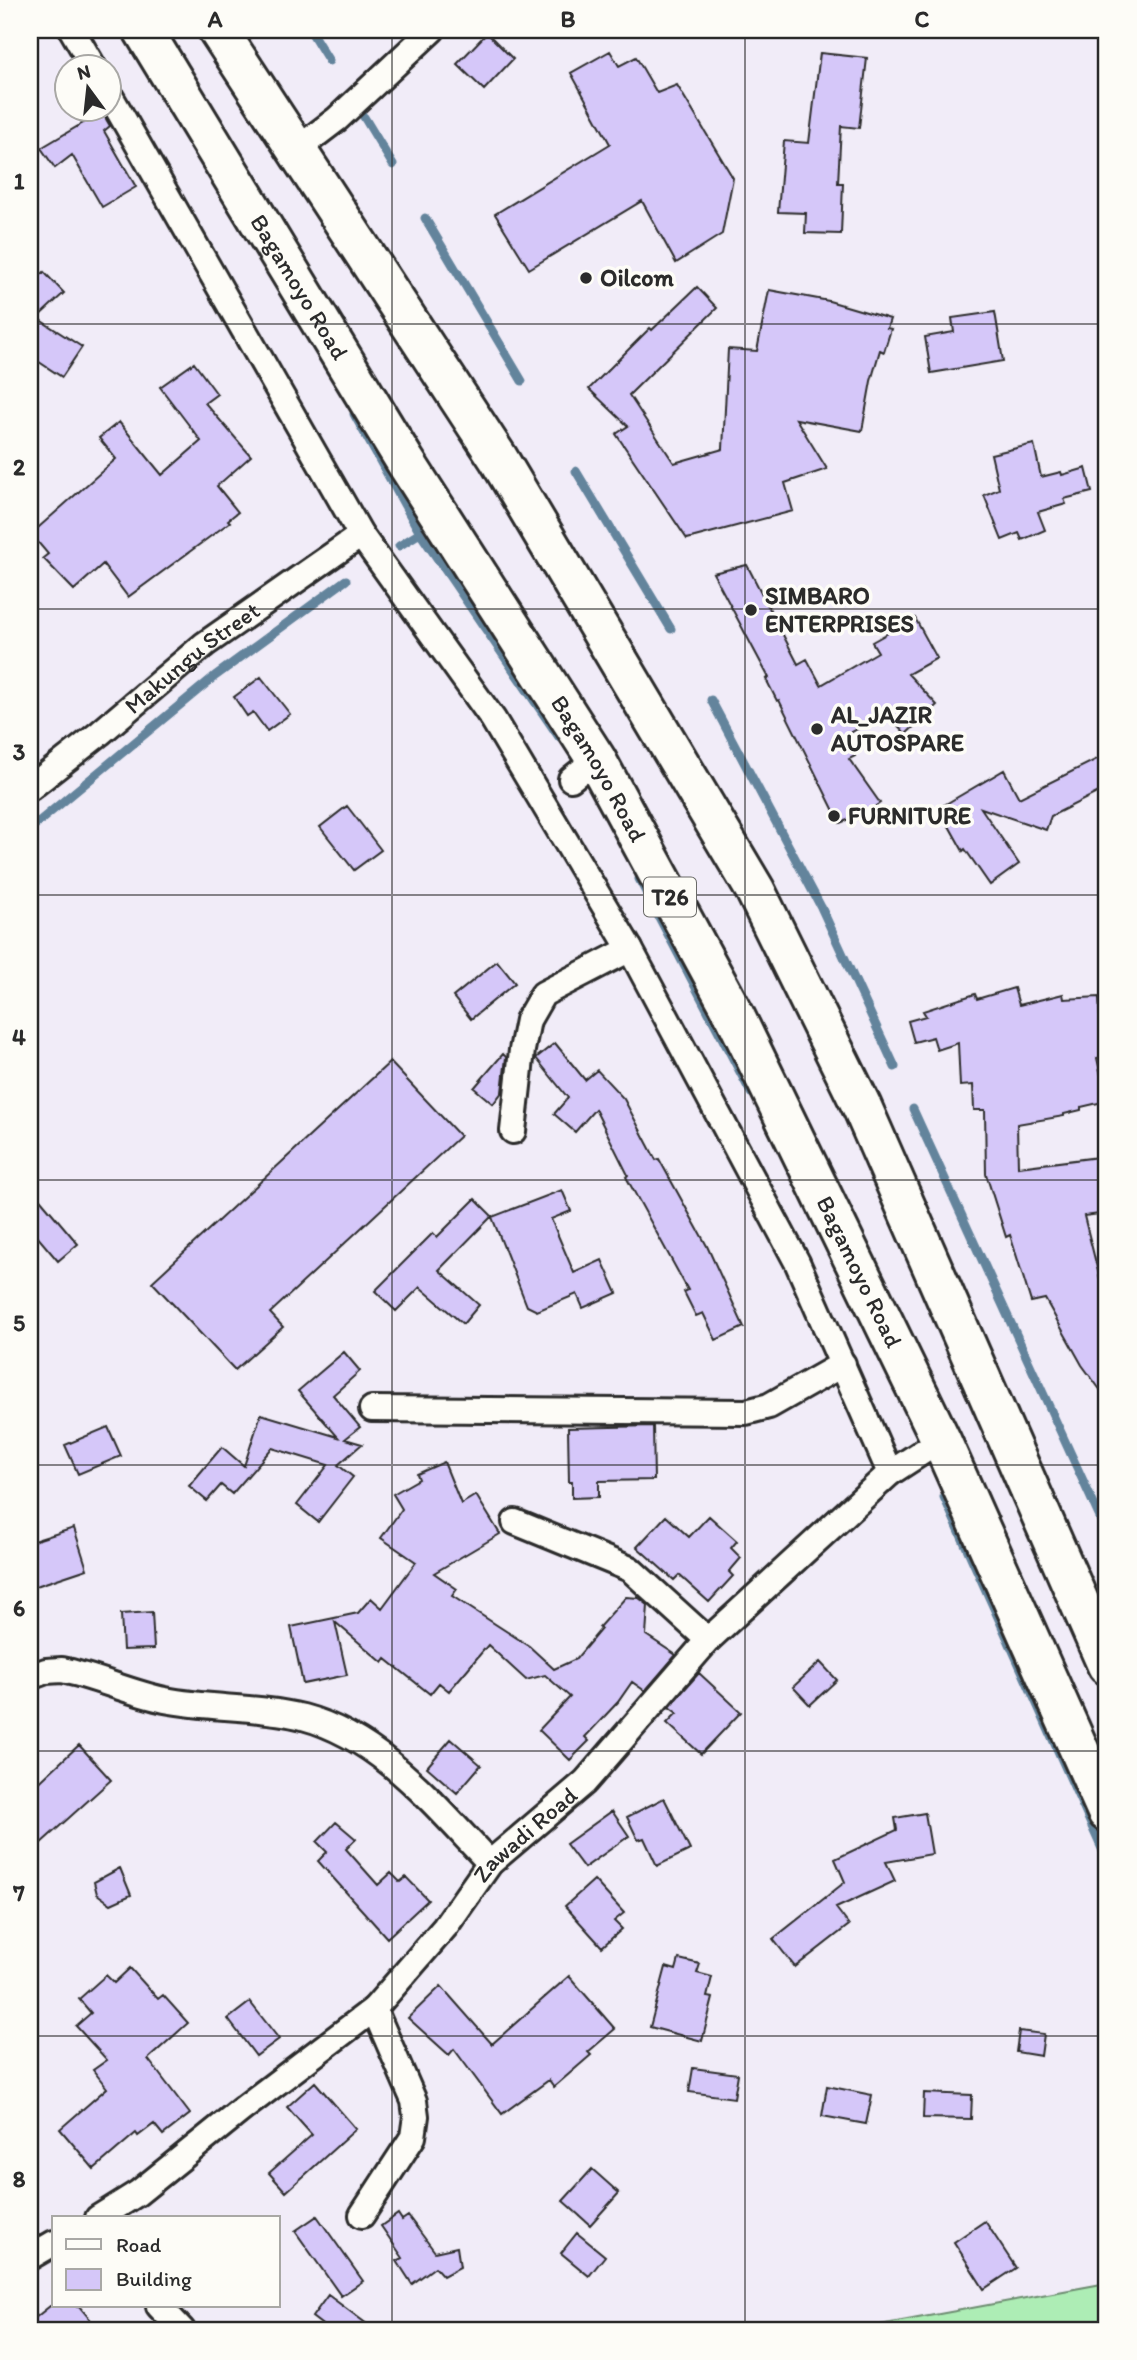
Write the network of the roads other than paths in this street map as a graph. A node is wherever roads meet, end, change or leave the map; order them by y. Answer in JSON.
{"nodes":[{"id":1,"x":72,"y":30,"type":"edge"},
{"id":2,"x":143,"y":30,"type":"edge"},
{"id":3,"x":218,"y":30,"type":"edge"},
{"id":4,"x":432,"y":30,"type":"edge"},
{"id":5,"x":85,"y":52,"type":"edge"},
{"id":6,"x":122,"y":117,"type":"edge"},
{"id":7,"x":295,"y":151,"type":"junction"},
{"id":8,"x":361,"y":535,"type":"junction"},
{"id":9,"x":30,"y":788,"type":"edge"},
{"id":10,"x":630,"y":949,"type":"junction"},
{"id":11,"x":513,"y":1131,"type":"dead end"},
{"id":12,"x":843,"y":1364,"type":"junction"},
{"id":13,"x":372,"y":1409,"type":"dead end"},
{"id":14,"x":941,"y":1440,"type":"junction"},
{"id":15,"x":890,"y":1473,"type":"junction"},
{"id":16,"x":515,"y":1522,"type":"dead end"},
{"id":17,"x":708,"y":1640,"type":"junction"},
{"id":18,"x":1107,"y":1665,"type":"edge"},
{"id":19,"x":30,"y":1676,"type":"edge"},
{"id":20,"x":1107,"y":1812,"type":"edge"},
{"id":21,"x":490,"y":1863,"type":"junction"},
{"id":22,"x":374,"y":2009,"type":"junction"},
{"id":23,"x":362,"y":2215,"type":"dead end"},
{"id":24,"x":101,"y":2216,"type":"edge"},
{"id":25,"x":52,"y":2244,"type":"edge"},
{"id":26,"x":30,"y":2257,"type":"edge"},
{"id":27,"x":161,"y":2308,"type":"edge"},
{"id":28,"x":182,"y":2330,"type":"edge"}],
"edges":[{"from":1,"to":5,"type":"street"},
{"from":2,"to":14,"type":"highway","name":"Bagamoyo Road","number":"T26"},
{"from":3,"to":7,"type":"highway"},
{"from":4,"to":7,"type":"street"},
{"from":6,"to":8,"type":"street"},
{"from":7,"to":18,"type":"highway"},
{"from":8,"to":9,"type":"street","name":"Makungu Street"},
{"from":8,"to":10,"type":"street"},
{"from":10,"to":11,"type":"street"},
{"from":10,"to":12,"type":"street"},
{"from":12,"to":13,"type":"street"},
{"from":12,"to":15,"type":"street"},
{"from":14,"to":15,"type":"street","name":"Zawadi Road"},
{"from":14,"to":20,"type":"highway","name":"Bagamoyo Road","number":"T26"},
{"from":15,"to":17,"type":"street","name":"Zawadi Road"},
{"from":16,"to":17,"type":"street"},
{"from":17,"to":21,"type":"street","name":"Zawadi Road"},
{"from":19,"to":21,"type":"street"},
{"from":21,"to":22,"type":"street","name":"Zawadi Road"},
{"from":22,"to":23,"type":"street"},
{"from":22,"to":24,"type":"street","name":"Zawadi Road"},
{"from":25,"to":26,"type":"street"},
{"from":27,"to":28,"type":"street"}]}
